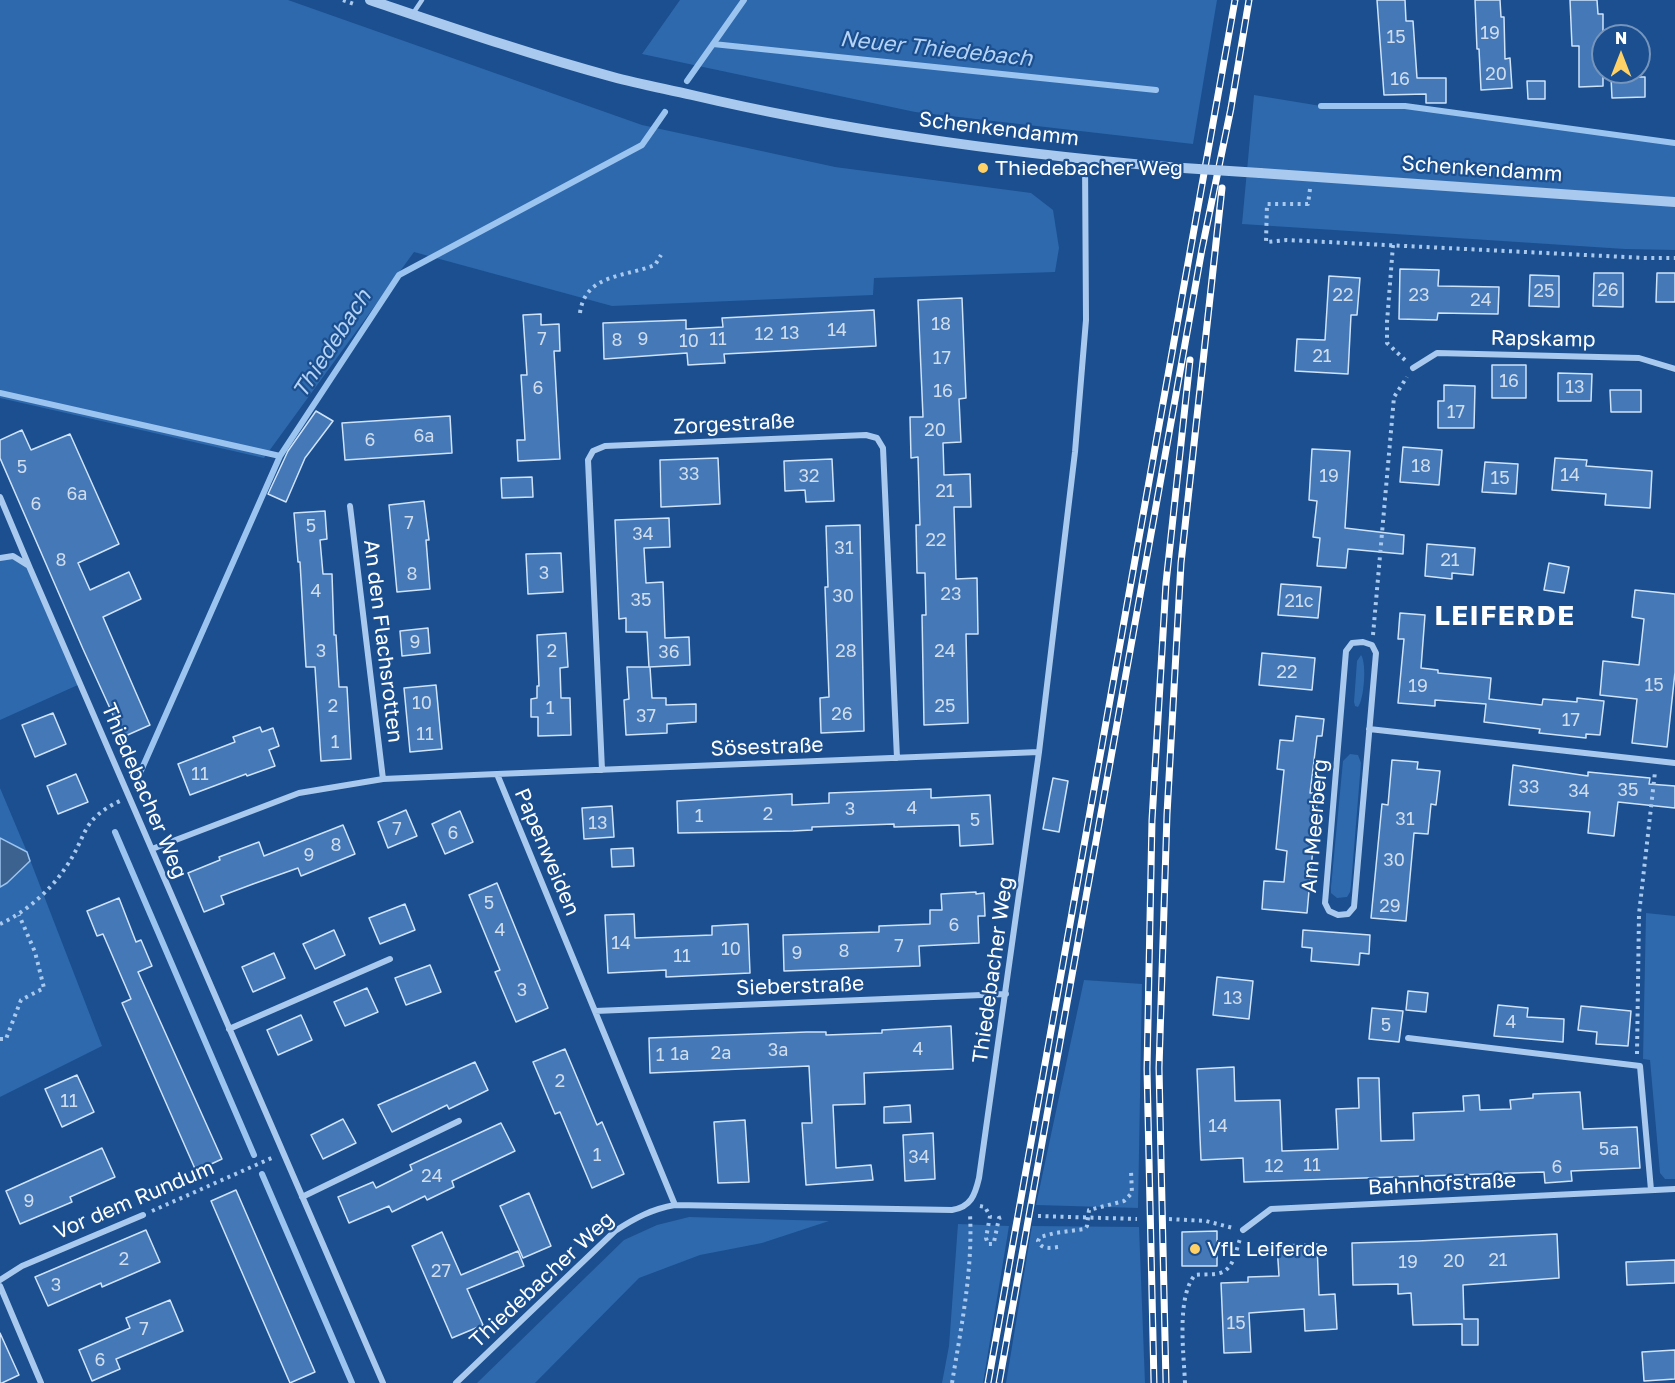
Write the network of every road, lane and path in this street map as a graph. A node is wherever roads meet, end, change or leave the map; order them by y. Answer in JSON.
{"nodes":[{"id":1,"x":370,"y":0,"type":"edge"},
{"id":2,"x":423,"y":0,"type":"edge"},
{"id":3,"x":412,"y":15,"type":"junction"},
{"id":4,"x":1085,"y":160,"type":"junction"},
{"id":5,"x":1675,"y":202,"type":"edge"},
{"id":6,"x":1308,"y":204,"type":"dead end"},
{"id":7,"x":1393,"y":245,"type":"junction"},
{"id":8,"x":661,"y":255,"type":"dead end"},
{"id":9,"x":1675,"y":258,"type":"edge"},
{"id":10,"x":580,"y":313,"type":"dead end"},
{"id":11,"x":1413,"y":368,"type":"junction"},
{"id":12,"x":1675,"y":369,"type":"edge"},
{"id":13,"x":0,"y":496,"type":"edge"},
{"id":14,"x":350,"y":506,"type":"dead end"},
{"id":15,"x":0,"y":558,"type":"edge"},
{"id":16,"x":29,"y":566,"type":"junction"},
{"id":17,"x":1372,"y":645,"type":"junction"},
{"id":18,"x":1369,"y":729,"type":"junction"},
{"id":19,"x":1039,"y":752,"type":"junction"},
{"id":20,"x":897,"y":758,"type":"junction"},
{"id":21,"x":1657,"y":761,"type":"junction"},
{"id":22,"x":1675,"y":763,"type":"edge"},
{"id":23,"x":602,"y":770,"type":"junction"},
{"id":24,"x":497,"y":774,"type":"junction"},
{"id":25,"x":383,"y":779,"type":"junction"},
{"id":26,"x":129,"y":797,"type":"junction"},
{"id":27,"x":152,"y":849,"type":"junction"},
{"id":28,"x":19,"y":915,"type":"junction"},
{"id":29,"x":0,"y":924,"type":"edge"},
{"id":30,"x":390,"y":959,"type":"dead end"},
{"id":31,"x":1006,"y":994,"type":"junction"},
{"id":32,"x":595,"y":1011,"type":"junction"},
{"id":33,"x":229,"y":1029,"type":"junction"},
{"id":34,"x":1408,"y":1038,"type":"dead end"},
{"id":35,"x":0,"y":1039,"type":"edge"},
{"id":36,"x":1640,"y":1066,"type":"junction"},
{"id":37,"x":459,"y":1121,"type":"dead end"},
{"id":38,"x":283,"y":1153,"type":"junction"},
{"id":39,"x":1131,"y":1171,"type":"dead end"},
{"id":40,"x":1651,"y":1190,"type":"junction"},
{"id":41,"x":1675,"y":1190,"type":"edge"},
{"id":42,"x":302,"y":1197,"type":"junction"},
{"id":43,"x":970,"y":1202,"type":"junction"},
{"id":44,"x":675,"y":1205,"type":"junction"},
{"id":45,"x":143,"y":1215,"type":"joint"},
{"id":46,"x":1005,"y":1216,"type":"dead end"},
{"id":47,"x":1038,"y":1216,"type":"dead end"},
{"id":48,"x":1088,"y":1217,"type":"junction"},
{"id":49,"x":1137,"y":1219,"type":"dead end"},
{"id":50,"x":1169,"y":1220,"type":"dead end"},
{"id":51,"x":1243,"y":1230,"type":"junction"},
{"id":52,"x":1058,"y":1247,"type":"dead end"},
{"id":53,"x":0,"y":1280,"type":"edge"},
{"id":54,"x":0,"y":1286,"type":"edge"},
{"id":55,"x":41,"y":1383,"type":"edge"},
{"id":56,"x":383,"y":1383,"type":"edge"},
{"id":57,"x":456,"y":1383,"type":"edge"},
{"id":58,"x":952,"y":1383,"type":"edge"},
{"id":59,"x":1185,"y":1383,"type":"edge"}],
"edges":[{"from":1,"to":3,"type":"street","name":"Schenkendamm"},
{"from":2,"to":3,"type":"lane"},
{"from":3,"to":4,"type":"street","name":"Schenkendamm"},
{"from":4,"to":5,"type":"street","name":"Schenkendamm","bridge":true},
{"from":4,"to":19,"type":"street","name":"Thiedebacher Weg"},
{"from":6,"to":7,"type":"path"},
{"from":7,"to":9,"type":"path"},
{"from":7,"to":11,"type":"path"},
{"from":8,"to":10,"type":"path"},
{"from":11,"to":12,"type":"street","name":"Rapskamp"},
{"from":11,"to":17,"type":"path"},
{"from":13,"to":16,"type":"street","name":"Thiedebacher Weg"},
{"from":14,"to":25,"type":"street","name":"An den Flachsrotten"},
{"from":15,"to":16,"type":"street"},
{"from":16,"to":26,"type":"street","name":"Thiedebacher Weg"},
{"from":17,"to":18,"type":"street","name":"Am Meerberg"},
{"from":17,"to":18,"type":"street","name":"Am Meerberg"},
{"from":18,"to":21,"type":"street"},
{"from":19,"to":20,"type":"street","name":"Sösestraße"},
{"from":19,"to":31,"type":"street","name":"Thiedebacher Weg"},
{"from":20,"to":23,"type":"street","name":"Sösestraße"},
{"from":20,"to":23,"type":"street","name":"Zorgestraße"},
{"from":21,"to":22,"type":"street"},
{"from":21,"to":36,"type":"path"},
{"from":23,"to":24,"type":"street","name":"Sösestraße"},
{"from":24,"to":25,"type":"street","name":"Papenweiden"},
{"from":24,"to":32,"type":"street","name":"Papenweiden"},
{"from":25,"to":27,"type":"street","name":"Papenweiden"},
{"from":26,"to":27,"type":"street","name":"Thiedebacher Weg"},
{"from":26,"to":28,"type":"path"},
{"from":27,"to":33,"type":"street","name":"Thiedebacher Weg"},
{"from":28,"to":29,"type":"path"},
{"from":28,"to":35,"type":"path"},
{"from":30,"to":33,"type":"street"},
{"from":31,"to":32,"type":"street","name":"Sieberstraße"},
{"from":31,"to":43,"type":"street","name":"Thiedebacher Weg"},
{"from":32,"to":44,"type":"street","name":"Papenweiden"},
{"from":33,"to":38,"type":"street","name":"Thiedebacher Weg"},
{"from":34,"to":36,"type":"street"},
{"from":36,"to":40,"type":"street"},
{"from":37,"to":42,"type":"street"},
{"from":38,"to":42,"type":"street","name":"Thiedebacher Weg"},
{"from":38,"to":45,"type":"path","name":"Vor dem Rundum"},
{"from":39,"to":48,"type":"path"},
{"from":40,"to":41,"type":"street","name":"Bahnhofstraße"},
{"from":40,"to":51,"type":"street","name":"Bahnhofstraße"},
{"from":42,"to":56,"type":"street","name":"Thiedebacher Weg"},
{"from":43,"to":44,"type":"street","name":"Thiedebacher Weg"},
{"from":43,"to":46,"type":"path"},
{"from":43,"to":58,"type":"path"},
{"from":44,"to":57,"type":"street","name":"Thiedebacher Weg"},
{"from":45,"to":53,"type":"street","name":"Vor dem Rundum"},
{"from":47,"to":48,"type":"path"},
{"from":48,"to":49,"type":"path"},
{"from":48,"to":52,"type":"path"},
{"from":50,"to":51,"type":"path"},
{"from":51,"to":59,"type":"path"},
{"from":54,"to":55,"type":"street"}]}
